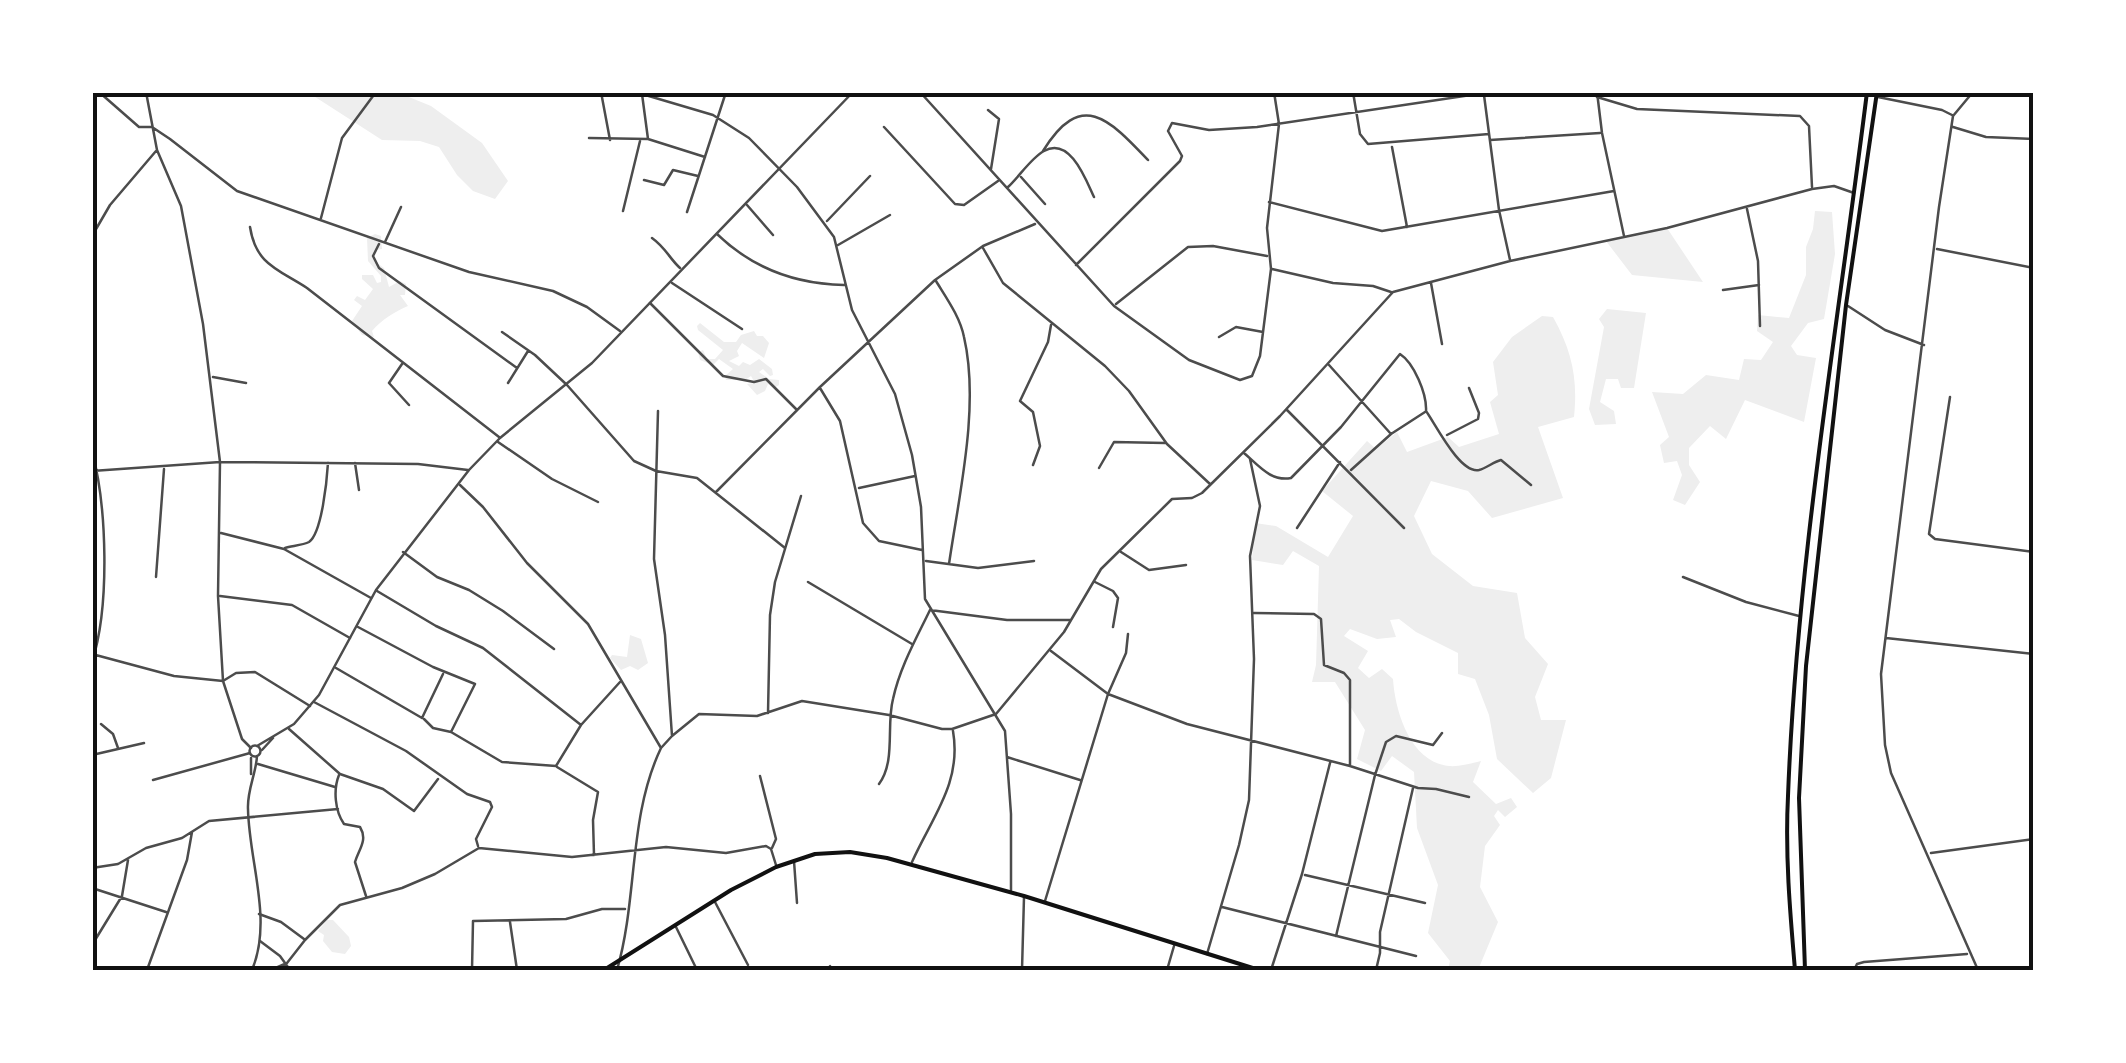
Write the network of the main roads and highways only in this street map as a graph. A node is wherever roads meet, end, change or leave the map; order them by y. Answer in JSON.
{"nodes":[{"id":1,"x":1867,"y":92,"type":"edge"},
{"id":2,"x":1877,"y":95,"type":"edge"},
{"id":3,"x":604,"y":970,"type":"edge"},
{"id":4,"x":1258,"y":970,"type":"edge"},
{"id":5,"x":1794,"y":970,"type":"edge"},
{"id":6,"x":1805,"y":970,"type":"edge"}],
"edges":[{"from":1,"to":5,"type":"main road"},
{"from":2,"to":6,"type":"main road"},
{"from":3,"to":4,"type":"main road"}]}
